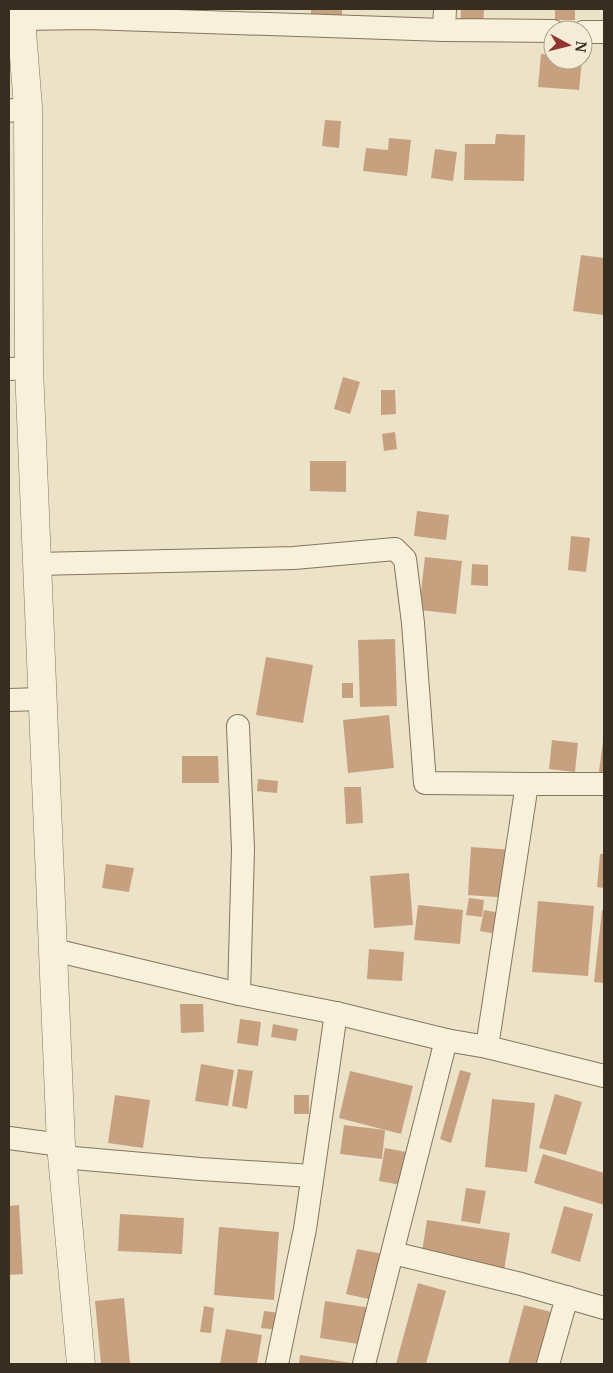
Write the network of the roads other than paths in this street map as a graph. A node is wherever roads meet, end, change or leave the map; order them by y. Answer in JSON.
{"nodes":[{"id":1,"x":20,"y":14,"type":"edge"},
{"id":2,"x":445,"y":19,"type":"edge"},
{"id":3,"x":543,"y":30,"type":"edge"},
{"id":4,"x":18,"y":109,"type":"edge"},
{"id":5,"x":19,"y":368,"type":"edge"},
{"id":6,"x":36,"y":564,"type":"junction"},
{"id":7,"x":42,"y":699,"type":"junction"},
{"id":8,"x":9,"y":700,"type":"edge"},
{"id":9,"x":238,"y":726,"type":"dead end"},
{"id":10,"x":527,"y":784,"type":"junction"},
{"id":11,"x":604,"y":784,"type":"edge"},
{"id":12,"x":54,"y":950,"type":"junction"},
{"id":13,"x":239,"y":994,"type":"junction"},
{"id":14,"x":336,"y":1013,"type":"junction"},
{"id":15,"x":446,"y":1040,"type":"junction"},
{"id":16,"x":487,"y":1047,"type":"junction"},
{"id":17,"x":604,"y":1076,"type":"edge"},
{"id":18,"x":9,"y":1138,"type":"edge"},
{"id":19,"x":62,"y":1151,"type":"junction"},
{"id":20,"x":312,"y":1176,"type":"junction"},
{"id":21,"x":393,"y":1253,"type":"junction"},
{"id":22,"x":567,"y":1297,"type":"junction"},
{"id":23,"x":604,"y":1308,"type":"edge"},
{"id":24,"x":81,"y":1364,"type":"edge"},
{"id":25,"x":277,"y":1364,"type":"edge"},
{"id":26,"x":364,"y":1364,"type":"edge"},
{"id":27,"x":548,"y":1364,"type":"edge"}],
"edges":[{"from":1,"to":2,"type":"street"},
{"from":1,"to":4,"type":"street"},
{"from":2,"to":3,"type":"street"},
{"from":4,"to":5,"type":"street"},
{"from":5,"to":6,"type":"street"},
{"from":6,"to":7,"type":"street"},
{"from":6,"to":10,"type":"street"},
{"from":7,"to":8,"type":"street"},
{"from":7,"to":12,"type":"street"},
{"from":9,"to":13,"type":"street"},
{"from":10,"to":11,"type":"street"},
{"from":10,"to":16,"type":"street"},
{"from":12,"to":13,"type":"street"},
{"from":12,"to":19,"type":"street"},
{"from":13,"to":14,"type":"street"},
{"from":14,"to":15,"type":"street"},
{"from":14,"to":20,"type":"street"},
{"from":15,"to":16,"type":"street"},
{"from":15,"to":21,"type":"street"},
{"from":16,"to":17,"type":"street"},
{"from":18,"to":19,"type":"street"},
{"from":19,"to":20,"type":"street"},
{"from":19,"to":24,"type":"street"},
{"from":20,"to":25,"type":"street"},
{"from":21,"to":22,"type":"street"},
{"from":21,"to":26,"type":"street"},
{"from":22,"to":23,"type":"street"},
{"from":22,"to":27,"type":"street"}]}
